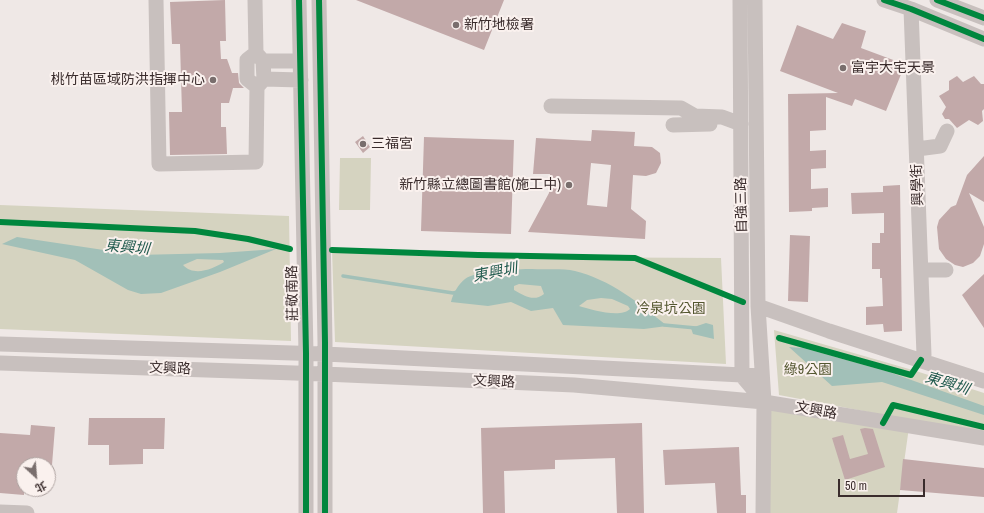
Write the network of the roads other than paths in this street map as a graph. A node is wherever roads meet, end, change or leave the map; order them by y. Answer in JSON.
{"nodes":[{"id":1,"x":156,"y":0,"type":"edge"},
{"id":2,"x":255,"y":0,"type":"edge"},
{"id":3,"x":299,"y":0,"type":"edge"},
{"id":4,"x":318,"y":0,"type":"edge"},
{"id":5,"x":740,"y":0,"type":"edge"},
{"id":6,"x":755,"y":0,"type":"edge"},
{"id":7,"x":884,"y":0,"type":"edge"},
{"id":8,"x":937,"y":0,"type":"edge"},
{"id":9,"x":912,"y":9,"type":"junction"},
{"id":10,"x":984,"y":18,"type":"edge"},
{"id":11,"x":984,"y":39,"type":"edge"},
{"id":12,"x":260,"y":57,"type":"junction"},
{"id":13,"x":300,"y":61,"type":"junction"},
{"id":14,"x":301,"y":80,"type":"junction"},
{"id":15,"x":260,"y":83,"type":"junction"},
{"id":16,"x":552,"y":106,"type":"dead end"},
{"id":17,"x":741,"y":124,"type":"junction"},
{"id":18,"x":673,"y":125,"type":"dead end"},
{"id":19,"x":947,"y":131,"type":"dead end"},
{"id":20,"x":917,"y":149,"type":"junction"},
{"id":21,"x":921,"y":270,"type":"junction"},
{"id":22,"x":946,"y":270,"type":"dead end"},
{"id":23,"x":758,"y":306,"type":"junction"},
{"id":24,"x":0,"y":344,"type":"edge"},
{"id":25,"x":306,"y":353,"type":"junction"},
{"id":26,"x":325,"y":354,"type":"junction"},
{"id":27,"x":920,"y":360,"type":"junction"},
{"id":28,"x":0,"y":363,"type":"edge"},
{"id":29,"x":306,"y":373,"type":"junction"},
{"id":30,"x":324,"y":374,"type":"junction"},
{"id":31,"x":742,"y":376,"type":"junction"},
{"id":32,"x":762,"y":376,"type":"junction"},
{"id":33,"x":984,"y":381,"type":"edge"},
{"id":34,"x":764,"y":402,"type":"junction"},
{"id":35,"x":984,"y":438,"type":"edge"},
{"id":36,"x":0,"y":512,"type":"edge"},
{"id":37,"x":27,"y":513,"type":"edge"},
{"id":38,"x":306,"y":513,"type":"edge"},
{"id":39,"x":325,"y":513,"type":"edge"},
{"id":40,"x":763,"y":513,"type":"edge"}],
"edges":[{"from":1,"to":15,"type":"street"},
{"from":2,"to":12,"type":"street"},
{"from":3,"to":13,"type":"street","name":"莊敬南路"},
{"from":4,"to":26,"type":"street"},
{"from":5,"to":17,"type":"street","name":"自強三路"},
{"from":6,"to":23,"type":"street","name":"自強三路"},
{"from":7,"to":9,"type":"street"},
{"from":8,"to":10,"type":"street"},
{"from":9,"to":11,"type":"street"},
{"from":9,"to":20,"type":"street","name":"興學街"},
{"from":12,"to":13,"type":"street"},
{"from":12,"to":15,"type":"street"},
{"from":13,"to":14,"type":"street","name":"莊敬南路"},
{"from":14,"to":15,"type":"street"},
{"from":14,"to":25,"type":"street","name":"莊敬南路"},
{"from":16,"to":17,"type":"street"},
{"from":17,"to":18,"type":"street"},
{"from":17,"to":31,"type":"street","name":"自強三路"},
{"from":19,"to":20,"type":"street"},
{"from":20,"to":21,"type":"street","name":"興學街"},
{"from":21,"to":22,"type":"street"},
{"from":21,"to":27,"type":"street","name":"興學街"},
{"from":23,"to":27,"type":"street"},
{"from":23,"to":32,"type":"street","name":"自強三路"},
{"from":24,"to":25,"type":"street","name":"文興路"},
{"from":25,"to":26,"type":"street","name":"文興路"},
{"from":25,"to":29,"type":"street","name":"莊敬南路"},
{"from":26,"to":30,"type":"street"},
{"from":26,"to":31,"type":"street","name":"文興路"},
{"from":27,"to":33,"type":"street"},
{"from":28,"to":29,"type":"street","name":"文興路"},
{"from":29,"to":30,"type":"street","name":"文興路"},
{"from":29,"to":38,"type":"street","name":"莊敬南路"},
{"from":30,"to":34,"type":"street","name":"文興路"},
{"from":30,"to":39,"type":"street"},
{"from":31,"to":32,"type":"street","name":"文興路"},
{"from":31,"to":34,"type":"street"},
{"from":32,"to":34,"type":"street","name":"自強三路"},
{"from":34,"to":35,"type":"street","name":"文興路"},
{"from":34,"to":40,"type":"street","name":"自強三路"},
{"from":36,"to":37,"type":"street"}]}
